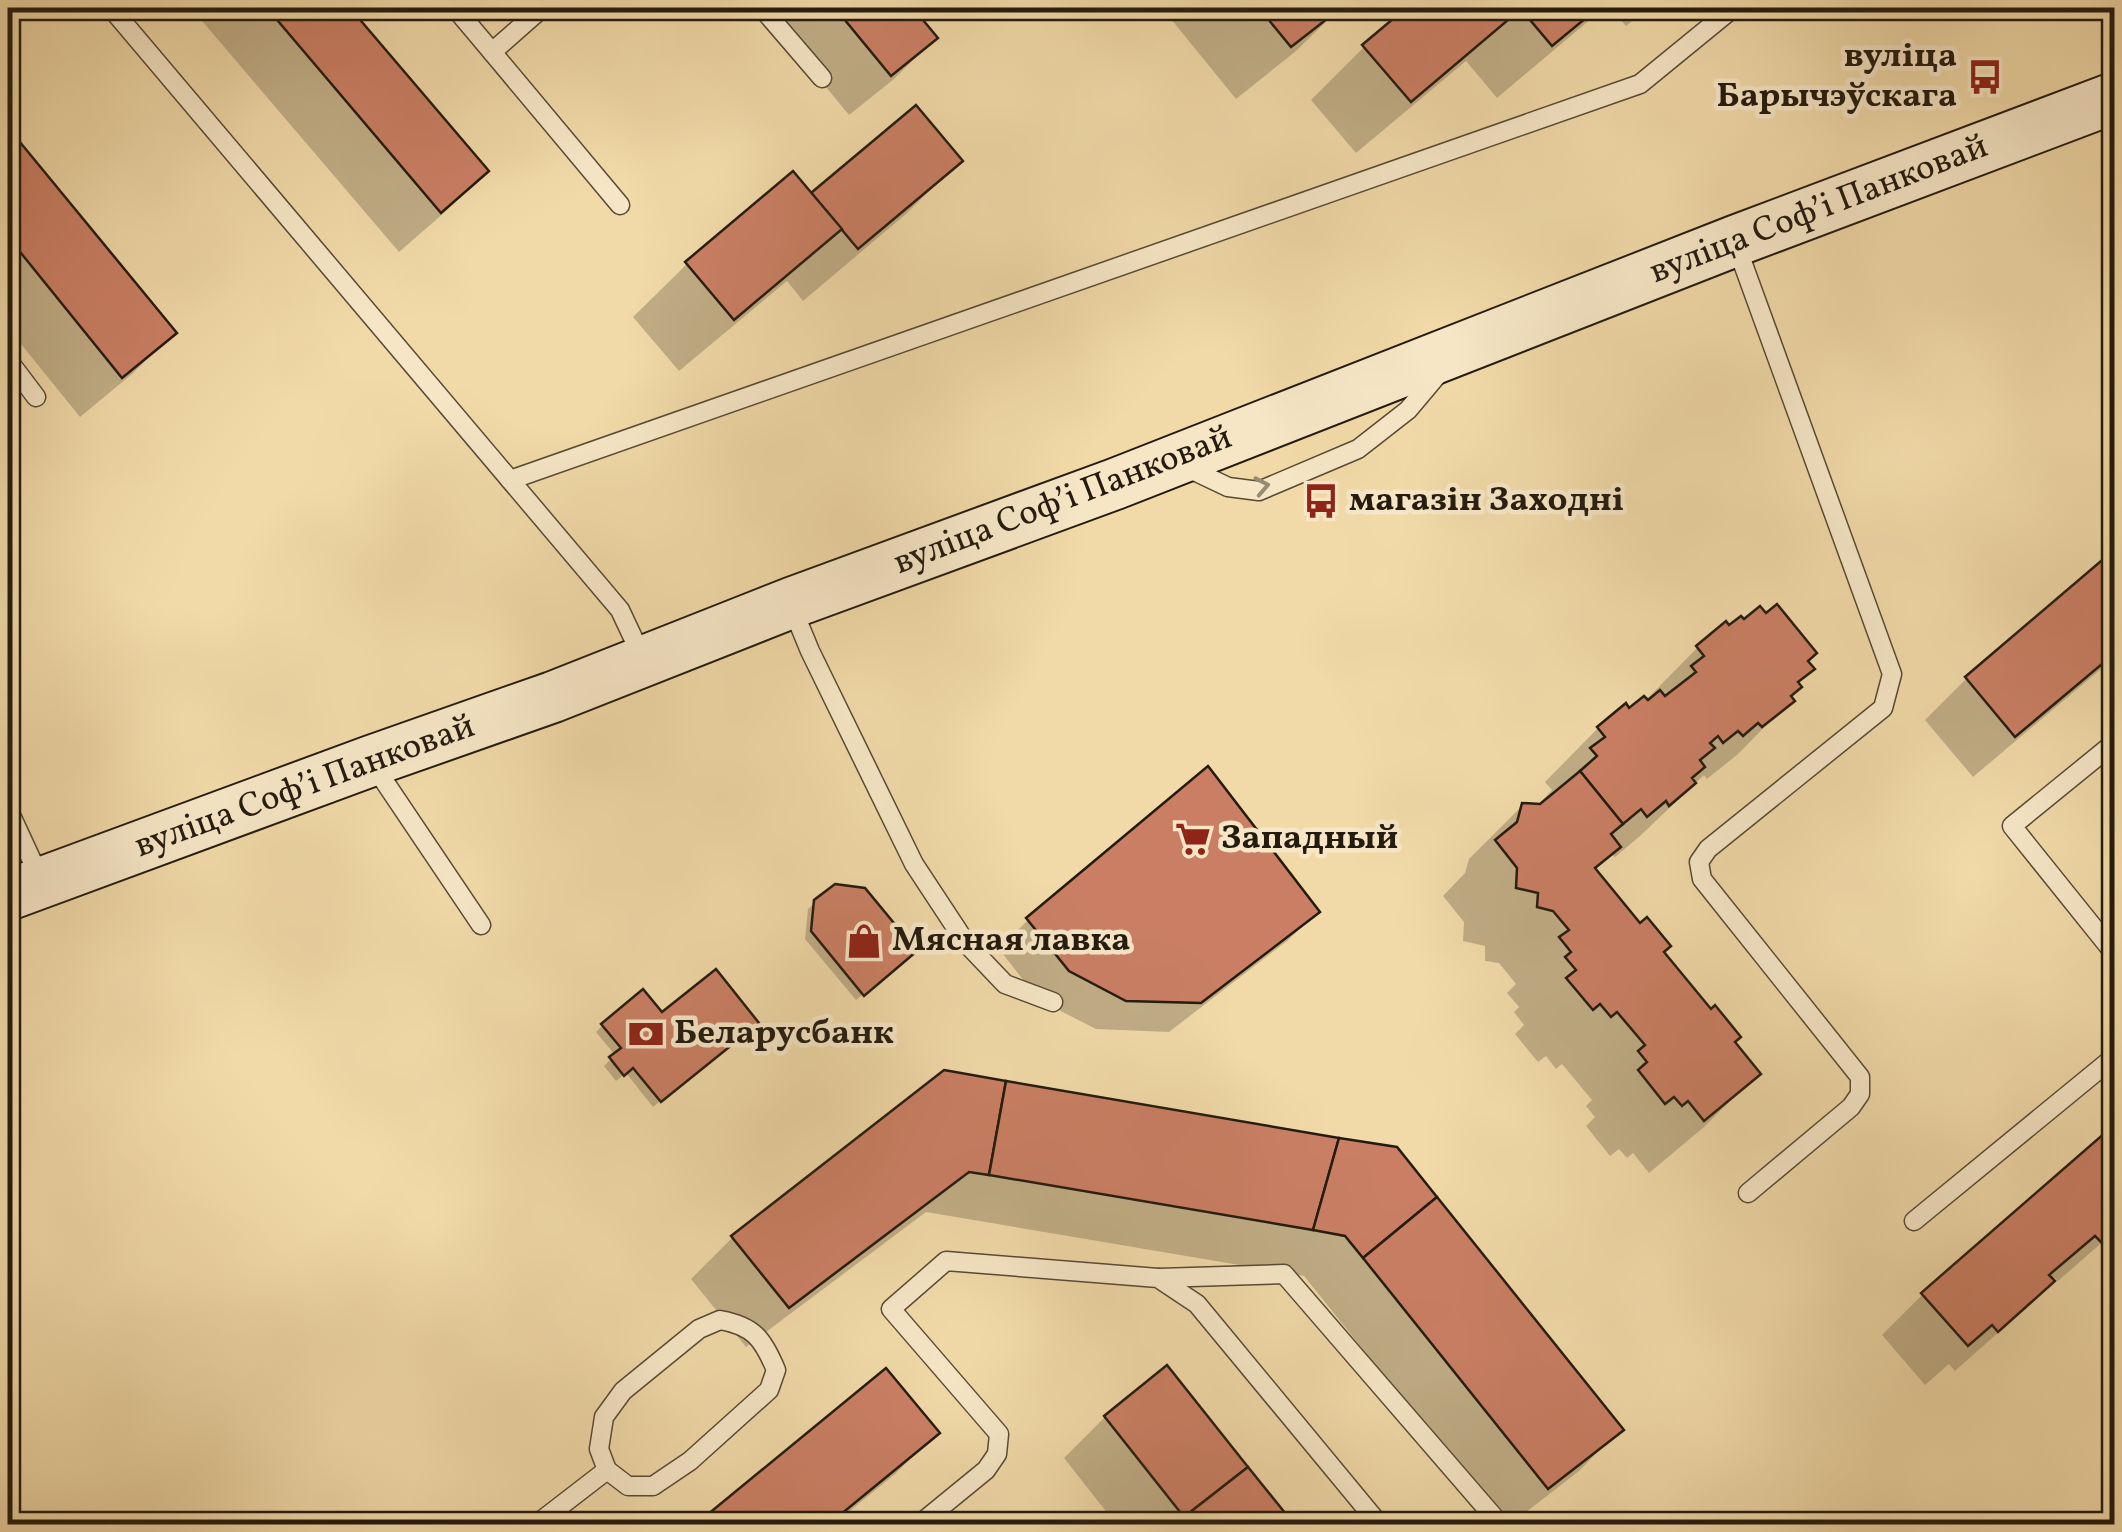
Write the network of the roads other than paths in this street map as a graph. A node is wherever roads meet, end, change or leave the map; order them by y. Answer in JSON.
{"nodes":[{"id":1,"x":111,"y":8,"type":"edge"},
{"id":2,"x":454,"y":8,"type":"edge"},
{"id":3,"x":542,"y":8,"type":"edge"},
{"id":4,"x":762,"y":8,"type":"edge"},
{"id":5,"x":1734,"y":8,"type":"edge"},
{"id":6,"x":492,"y":52,"type":"junction"},
{"id":7,"x":822,"y":78,"type":"dead end"},
{"id":8,"x":2114,"y":98,"type":"edge"},
{"id":9,"x":620,"y":205,"type":"dead end"},
{"id":10,"x":1735,"y":241,"type":"junction"},
{"id":11,"x":8,"y":360,"type":"edge"},
{"id":12,"x":36,"y":396,"type":"dead end"},
{"id":13,"x":510,"y":480,"type":"junction"},
{"id":14,"x":790,"y":603,"type":"junction"},
{"id":15,"x":644,"y":660,"type":"junction"},
{"id":16,"x":2114,"y":743,"type":"edge"},
{"id":17,"x":372,"y":761,"type":"junction"},
{"id":18,"x":8,"y":810,"type":"edge"},
{"id":19,"x":25,"y":889,"type":"edge"},
{"id":20,"x":481,"y":925,"type":"dead end"},
{"id":21,"x":2114,"y":953,"type":"edge"},
{"id":22,"x":1054,"y":1002,"type":"dead end"},
{"id":23,"x":2114,"y":1058,"type":"edge"},
{"id":24,"x":1748,"y":1193,"type":"dead end"},
{"id":25,"x":1914,"y":1221,"type":"dead end"},
{"id":26,"x":1158,"y":1278,"type":"junction"},
{"id":27,"x":607,"y":1470,"type":"junction"},
{"id":28,"x":537,"y":1524,"type":"edge"},
{"id":29,"x":920,"y":1524,"type":"edge"},
{"id":30,"x":1379,"y":1524,"type":"edge"},
{"id":31,"x":1500,"y":1524,"type":"edge"}],
"edges":[{"from":1,"to":13,"type":"lane"},
{"from":2,"to":6,"type":"lane"},
{"from":3,"to":6,"type":"lane"},
{"from":4,"to":7,"type":"lane"},
{"from":5,"to":13,"type":"lane"},
{"from":6,"to":9,"type":"lane"},
{"from":8,"to":10,"type":"main road","name":"вуліца Софʼі Панковай"},
{"from":10,"to":14,"type":"main road","name":"вуліца Софʼі Панковай"},
{"from":10,"to":24,"type":"lane"},
{"from":11,"to":12,"type":"lane"},
{"from":13,"to":15,"type":"lane"},
{"from":14,"to":15,"type":"main road","name":"вуліца Софʼі Панковай"},
{"from":14,"to":22,"type":"lane"},
{"from":15,"to":17,"type":"main road","name":"вуліца Софʼі Панковай"},
{"from":16,"to":21,"type":"lane"},
{"from":17,"to":19,"type":"main road","name":"вуліца Софʼі Панковай"},
{"from":17,"to":20,"type":"lane"},
{"from":18,"to":19,"type":"lane"},
{"from":23,"to":25,"type":"lane"},
{"from":26,"to":29,"type":"lane"},
{"from":26,"to":30,"type":"lane"},
{"from":26,"to":31,"type":"lane"},
{"from":27,"to":27,"type":"lane"},
{"from":27,"to":28,"type":"lane"}]}
